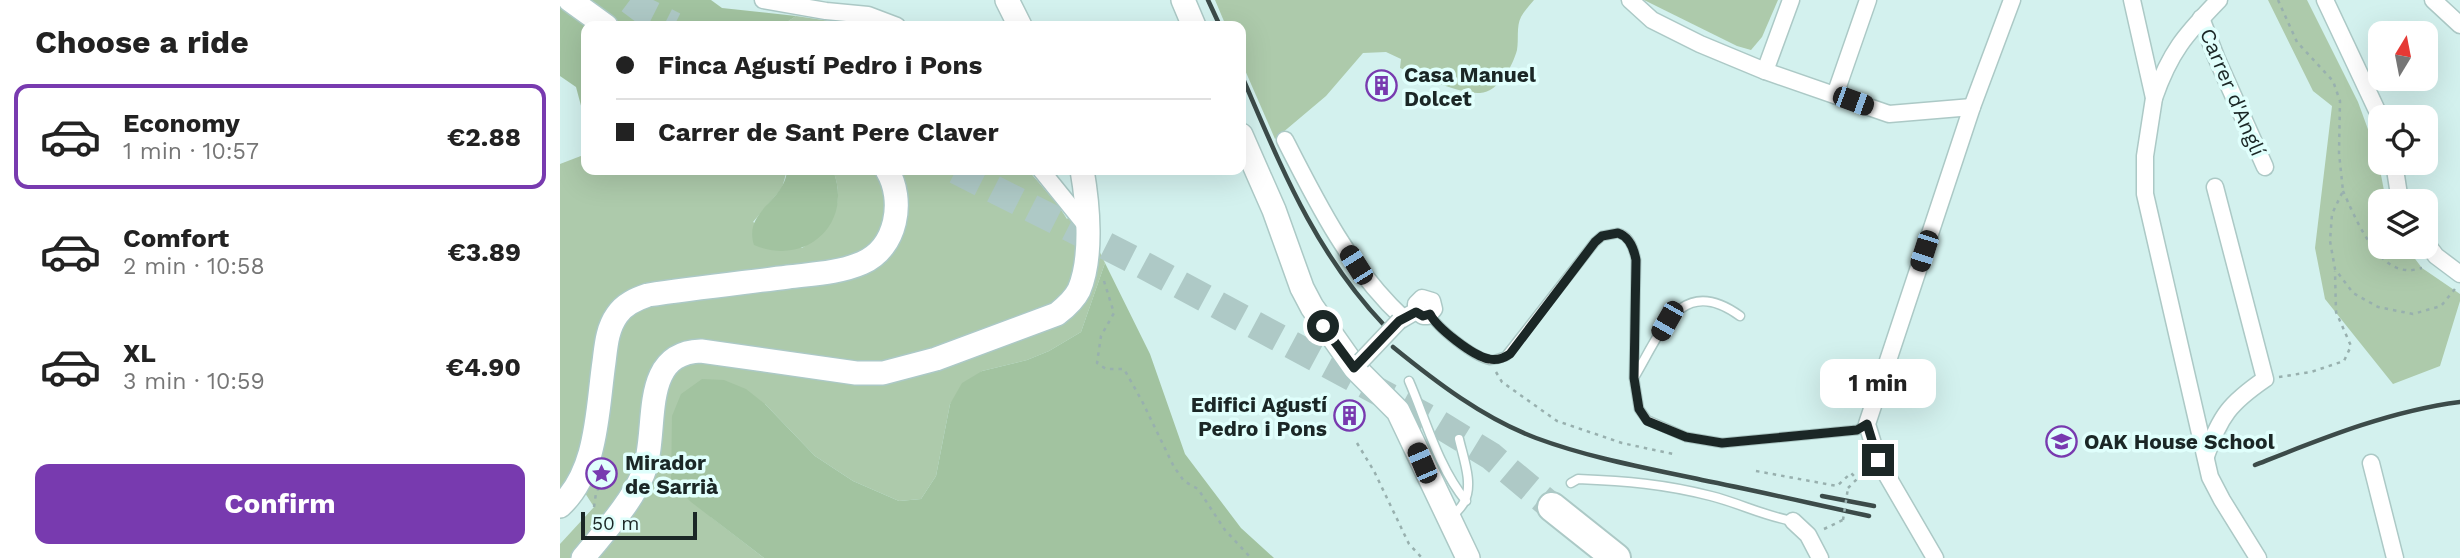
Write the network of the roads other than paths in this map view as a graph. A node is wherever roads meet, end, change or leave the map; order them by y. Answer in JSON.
{"nodes":[{"id":1,"x":570,"y":0,"type":"edge"},
{"id":2,"x":763,"y":0,"type":"edge"},
{"id":3,"x":1007,"y":0,"type":"edge"},
{"id":4,"x":1183,"y":0,"type":"edge"},
{"id":5,"x":1630,"y":0,"type":"edge"},
{"id":6,"x":1791,"y":0,"type":"edge"},
{"id":7,"x":1868,"y":0,"type":"edge"},
{"id":8,"x":2012,"y":0,"type":"edge"},
{"id":9,"x":2132,"y":0,"type":"edge"},
{"id":10,"x":2219,"y":0,"type":"edge"},
{"id":11,"x":2325,"y":0,"type":"edge"},
{"id":12,"x":2432,"y":0,"type":"edge"},
{"id":13,"x":2202,"y":18,"type":"junction"},
{"id":14,"x":599,"y":21,"type":"edge"},
{"id":15,"x":884,"y":21,"type":"edge"},
{"id":16,"x":1018,"y":21,"type":"edge"},
{"id":17,"x":1192,"y":21,"type":"edge"},
{"id":18,"x":2460,"y":25,"type":"edge"},
{"id":19,"x":1765,"y":71,"type":"junction"},
{"id":20,"x":1835,"y":95,"type":"junction"},
{"id":21,"x":2154,"y":98,"type":"junction"},
{"id":22,"x":2375,"y":105,"type":"edge"},
{"id":23,"x":1972,"y":107,"type":"junction"},
{"id":24,"x":1284,"y":140,"type":"dead end"},
{"id":25,"x":1246,"y":146,"type":"edge"},
{"id":26,"x":2265,"y":167,"type":"dead end"},
{"id":27,"x":889,"y":175,"type":"edge"},
{"id":28,"x":1045,"y":175,"type":"edge"},
{"id":29,"x":1083,"y":175,"type":"edge"},
{"id":30,"x":2215,"y":187,"type":"dead end"},
{"id":31,"x":1087,"y":228,"type":"junction"},
{"id":32,"x":2438,"y":258,"type":"edge"},
{"id":33,"x":2460,"y":274,"type":"edge"},
{"id":34,"x":1412,"y":316,"type":"junction"},
{"id":35,"x":1740,"y":316,"type":"dead end"},
{"id":36,"x":1358,"y":364,"type":"junction"},
{"id":37,"x":1634,"y":378,"type":"junction"},
{"id":38,"x":1409,"y":381,"type":"dead end"},
{"id":39,"x":1867,"y":424,"type":"junction"},
{"id":40,"x":1459,"y":439,"type":"dead end"},
{"id":41,"x":2206,"y":457,"type":"junction"},
{"id":42,"x":2371,"y":463,"type":"dead end"},
{"id":43,"x":1571,"y":483,"type":"dead end"},
{"id":44,"x":1465,"y":501,"type":"junction"},
{"id":45,"x":560,"y":506,"type":"edge"},
{"id":46,"x":1552,"y":507,"type":"tunnel mouth"},
{"id":47,"x":1449,"y":521,"type":"junction"},
{"id":48,"x":1793,"y":521,"type":"joint"},
{"id":49,"x":583,"y":558,"type":"edge"},
{"id":50,"x":1468,"y":558,"type":"edge"},
{"id":51,"x":1616,"y":558,"type":"edge"},
{"id":52,"x":1820,"y":558,"type":"edge"},
{"id":53,"x":1935,"y":558,"type":"edge"},
{"id":54,"x":2258,"y":558,"type":"edge"},
{"id":55,"x":2395,"y":558,"type":"edge"}],
"edges":[{"from":1,"to":14,"type":"main road"},
{"from":2,"to":15,"type":"street"},
{"from":3,"to":16,"type":"main road"},
{"from":4,"to":17,"type":"main road"},
{"from":5,"to":19,"type":"street"},
{"from":6,"to":19,"type":"street"},
{"from":7,"to":20,"type":"street"},
{"from":8,"to":23,"type":"street"},
{"from":9,"to":21,"type":"street"},
{"from":10,"to":13,"type":"street","name":"Carrer d'Anglí"},
{"from":11,"to":22,"type":"street"},
{"from":12,"to":18,"type":"street"},
{"from":13,"to":21,"type":"street","name":"Carrer d'Anglí"},
{"from":13,"to":26,"type":"street","name":"Carrer d'Anglí"},
{"from":19,"to":20,"type":"street"},
{"from":20,"to":23,"type":"street"},
{"from":21,"to":41,"type":"street"},
{"from":23,"to":39,"type":"street"},
{"from":24,"to":34,"type":"street"},
{"from":25,"to":36,"type":"main road"},
{"from":27,"to":45,"type":"main road"},
{"from":28,"to":31,"type":"street"},
{"from":29,"to":31,"type":"main road"},
{"from":30,"to":41,"type":"street"},
{"from":31,"to":49,"type":"main road"},
{"from":32,"to":33,"type":"street"},
{"from":34,"to":36,"type":"street","bridge":true},
{"from":34,"to":37,"type":"lane"},
{"from":35,"to":37,"type":"lane"},
{"from":36,"to":47,"type":"main road"},
{"from":37,"to":39,"type":"lane"},
{"from":38,"to":44,"type":"lane"},
{"from":39,"to":53,"type":"street"},
{"from":40,"to":44,"type":"lane"},
{"from":41,"to":54,"type":"street"},
{"from":42,"to":55,"type":"street"},
{"from":43,"to":48,"type":"lane"},
{"from":44,"to":47,"type":"lane"},
{"from":46,"to":51,"type":"highway"},
{"from":47,"to":50,"type":"main road"},
{"from":48,"to":52,"type":"street"}]}
